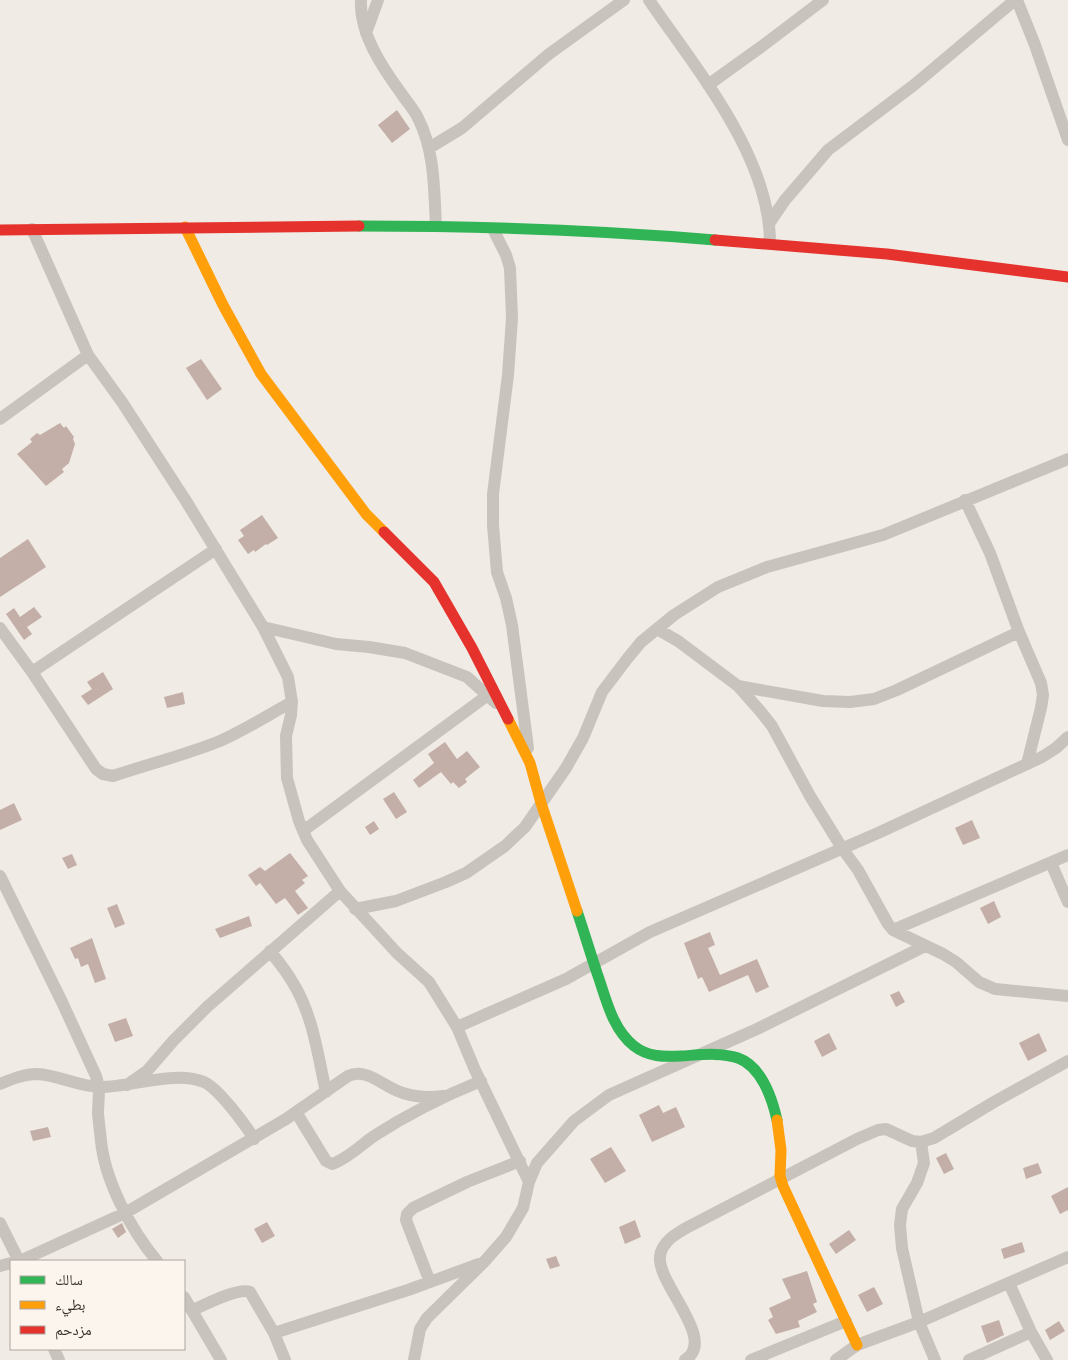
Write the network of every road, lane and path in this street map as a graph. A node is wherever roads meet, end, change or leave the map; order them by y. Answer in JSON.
{"nodes":[{"id":1,"x":361,"y":0,"type":"edge"},
{"id":2,"x":378,"y":0,"type":"edge"},
{"id":3,"x":624,"y":0,"type":"edge"},
{"id":4,"x":649,"y":0,"type":"edge"},
{"id":5,"x":823,"y":0,"type":"edge"},
{"id":6,"x":1016,"y":0,"type":"edge"},
{"id":7,"x":366,"y":34,"type":"junction"},
{"id":8,"x":708,"y":85,"type":"junction"},
{"id":9,"x":1068,"y":140,"type":"edge"},
{"id":10,"x":429,"y":148,"type":"junction"},
{"id":11,"x":770,"y":222,"type":"junction"},
{"id":12,"x":436,"y":226,"type":"junction"},
{"id":13,"x":185,"y":227,"type":"junction"},
{"id":14,"x":32,"y":229,"type":"junction"},
{"id":15,"x":493,"y":229,"type":"junction"},
{"id":16,"x":0,"y":230,"type":"edge"},
{"id":17,"x":770,"y":243,"type":"junction"},
{"id":18,"x":1068,"y":277,"type":"edge"},
{"id":19,"x":88,"y":355,"type":"junction"},
{"id":20,"x":0,"y":419,"type":"edge"},
{"id":21,"x":1068,"y":459,"type":"edge"},
{"id":22,"x":965,"y":500,"type":"junction"},
{"id":23,"x":216,"y":549,"type":"junction"},
{"id":24,"x":263,"y":627,"type":"junction"},
{"id":25,"x":0,"y":628,"type":"edge"},
{"id":26,"x":657,"y":629,"type":"junction"},
{"id":27,"x":1019,"y":632,"type":"junction"},
{"id":28,"x":32,"y":672,"type":"junction"},
{"id":29,"x":738,"y":686,"type":"junction"},
{"id":30,"x":488,"y":695,"type":"junction"},
{"id":31,"x":292,"y":702,"type":"junction"},
{"id":32,"x":501,"y":706,"type":"junction"},
{"id":33,"x":1068,"y":737,"type":"edge"},
{"id":34,"x":530,"y":763,"type":"junction"},
{"id":35,"x":1027,"y":764,"type":"junction"},
{"id":36,"x":542,"y":803,"type":"junction"},
{"id":37,"x":303,"y":831,"type":"junction"},
{"id":38,"x":842,"y":848,"type":"junction"},
{"id":39,"x":1068,"y":855,"type":"edge"},
{"id":40,"x":1050,"y":863,"type":"junction"},
{"id":41,"x":0,"y":876,"type":"edge"},
{"id":42,"x":340,"y":891,"type":"junction"},
{"id":43,"x":1068,"y":902,"type":"edge"},
{"id":44,"x":355,"y":909,"type":"junction"},
{"id":45,"x":893,"y":930,"type":"junction"},
{"id":46,"x":926,"y":946,"type":"junction"},
{"id":47,"x":270,"y":951,"type":"junction"},
{"id":48,"x":595,"y":963,"type":"junction"},
{"id":49,"x":1068,"y":996,"type":"edge"},
{"id":50,"x":456,"y":1027,"type":"junction"},
{"id":51,"x":702,"y":1054,"type":"junction"},
{"id":52,"x":1068,"y":1061,"type":"edge"},
{"id":53,"x":482,"y":1082,"type":"junction"},
{"id":54,"x":0,"y":1084,"type":"edge"},
{"id":55,"x":127,"y":1085,"type":"junction"},
{"id":56,"x":100,"y":1087,"type":"junction"},
{"id":57,"x":326,"y":1092,"type":"junction"},
{"id":58,"x":443,"y":1096,"type":"junction"},
{"id":59,"x":296,"y":1112,"type":"junction"},
{"id":60,"x":254,"y":1139,"type":"junction"},
{"id":61,"x":921,"y":1142,"type":"junction"},
{"id":62,"x":520,"y":1161,"type":"junction"},
{"id":63,"x":781,"y":1179,"type":"junction"},
{"id":64,"x":530,"y":1182,"type":"junction"},
{"id":65,"x":125,"y":1213,"type":"junction"},
{"id":66,"x":0,"y":1223,"type":"edge"},
{"id":67,"x":1068,"y":1257,"type":"edge"},
{"id":68,"x":18,"y":1260,"type":"edge"},
{"id":69,"x":21,"y":1260,"type":"edge"},
{"id":70,"x":156,"y":1260,"type":"edge"},
{"id":71,"x":484,"y":1262,"type":"junction"},
{"id":72,"x":430,"y":1282,"type":"junction"},
{"id":73,"x":1009,"y":1283,"type":"junction"},
{"id":74,"x":185,"y":1299,"type":"edge"},
{"id":75,"x":192,"y":1310,"type":"junction"},
{"id":76,"x":846,"y":1321,"type":"junction"},
{"id":77,"x":919,"y":1322,"type":"junction"},
{"id":78,"x":1031,"y":1332,"type":"junction"},
{"id":79,"x":274,"y":1333,"type":"junction"},
{"id":80,"x":857,"y":1345,"type":"junction"},
{"id":81,"x":221,"y":1360,"type":"edge"},
{"id":82,"x":285,"y":1360,"type":"edge"},
{"id":83,"x":414,"y":1360,"type":"edge"},
{"id":84,"x":685,"y":1360,"type":"edge"},
{"id":85,"x":751,"y":1360,"type":"edge"},
{"id":86,"x":836,"y":1360,"type":"edge"},
{"id":87,"x":935,"y":1360,"type":"edge"},
{"id":88,"x":969,"y":1360,"type":"edge"},
{"id":89,"x":1047,"y":1360,"type":"edge"}],
"edges":[{"from":1,"to":7,"type":"street"},
{"from":2,"to":7,"type":"street"},
{"from":3,"to":10,"type":"street"},
{"from":4,"to":8,"type":"street"},
{"from":5,"to":8,"type":"street"},
{"from":6,"to":9,"type":"street"},
{"from":6,"to":11,"type":"street"},
{"from":7,"to":10,"type":"street"},
{"from":8,"to":11,"type":"street"},
{"from":10,"to":12,"type":"street"},
{"from":11,"to":17,"type":"street"},
{"from":12,"to":13,"type":"street"},
{"from":12,"to":15,"type":"street"},
{"from":13,"to":14,"type":"street"},
{"from":13,"to":32,"type":"street"},
{"from":14,"to":16,"type":"street"},
{"from":14,"to":19,"type":"street"},
{"from":15,"to":17,"type":"street"},
{"from":15,"to":34,"type":"street"},
{"from":17,"to":18,"type":"street"},
{"from":19,"to":20,"type":"street"},
{"from":19,"to":23,"type":"street"},
{"from":21,"to":22,"type":"street"},
{"from":22,"to":26,"type":"street"},
{"from":22,"to":27,"type":"street"},
{"from":23,"to":24,"type":"street"},
{"from":23,"to":28,"type":"street"},
{"from":24,"to":30,"type":"street"},
{"from":24,"to":31,"type":"street"},
{"from":25,"to":28,"type":"street"},
{"from":26,"to":29,"type":"street"},
{"from":26,"to":36,"type":"street"},
{"from":27,"to":29,"type":"street"},
{"from":27,"to":35,"type":"street"},
{"from":28,"to":31,"type":"street"},
{"from":29,"to":38,"type":"street"},
{"from":30,"to":32,"type":"street"},
{"from":30,"to":37,"type":"street"},
{"from":31,"to":37,"type":"street"},
{"from":32,"to":34,"type":"street"},
{"from":33,"to":35,"type":"street"},
{"from":34,"to":36,"type":"street"},
{"from":35,"to":38,"type":"street"},
{"from":36,"to":44,"type":"street"},
{"from":36,"to":48,"type":"street"},
{"from":37,"to":42,"type":"street"},
{"from":38,"to":45,"type":"street"},
{"from":38,"to":48,"type":"street"},
{"from":39,"to":40,"type":"street"},
{"from":40,"to":43,"type":"street"},
{"from":40,"to":45,"type":"street"},
{"from":41,"to":56,"type":"street"},
{"from":42,"to":44,"type":"street"},
{"from":42,"to":47,"type":"street"},
{"from":44,"to":50,"type":"street"},
{"from":45,"to":46,"type":"street"},
{"from":46,"to":49,"type":"street"},
{"from":46,"to":51,"type":"street"},
{"from":47,"to":55,"type":"street"},
{"from":47,"to":57,"type":"street"},
{"from":48,"to":50,"type":"street"},
{"from":48,"to":51,"type":"street"},
{"from":50,"to":53,"type":"street"},
{"from":51,"to":63,"type":"street"},
{"from":51,"to":64,"type":"street"},
{"from":52,"to":61,"type":"street"},
{"from":53,"to":58,"type":"street"},
{"from":53,"to":62,"type":"street"},
{"from":54,"to":56,"type":"street"},
{"from":55,"to":56,"type":"street"},
{"from":55,"to":60,"type":"street"},
{"from":56,"to":65,"type":"street"},
{"from":57,"to":58,"type":"street"},
{"from":57,"to":59,"type":"street"},
{"from":58,"to":59,"type":"street"},
{"from":59,"to":60,"type":"street"},
{"from":60,"to":65,"type":"street"},
{"from":61,"to":63,"type":"street"},
{"from":61,"to":77,"type":"street"},
{"from":62,"to":64,"type":"street"},
{"from":62,"to":72,"type":"street"},
{"from":63,"to":76,"type":"street"},
{"from":63,"to":84,"type":"street"},
{"from":64,"to":71,"type":"street"},
{"from":65,"to":69,"type":"street"},
{"from":65,"to":70,"type":"street"},
{"from":66,"to":68,"type":"street"},
{"from":67,"to":73,"type":"street"},
{"from":71,"to":72,"type":"street"},
{"from":71,"to":83,"type":"street"},
{"from":72,"to":79,"type":"street"},
{"from":73,"to":77,"type":"street"},
{"from":73,"to":78,"type":"street"},
{"from":74,"to":75,"type":"street"},
{"from":75,"to":79,"type":"street"},
{"from":75,"to":81,"type":"street"},
{"from":76,"to":80,"type":"street"},
{"from":76,"to":85,"type":"street"},
{"from":77,"to":80,"type":"street"},
{"from":77,"to":87,"type":"street"},
{"from":78,"to":88,"type":"street"},
{"from":78,"to":89,"type":"street"},
{"from":79,"to":82,"type":"street"},
{"from":80,"to":86,"type":"street"}]}
